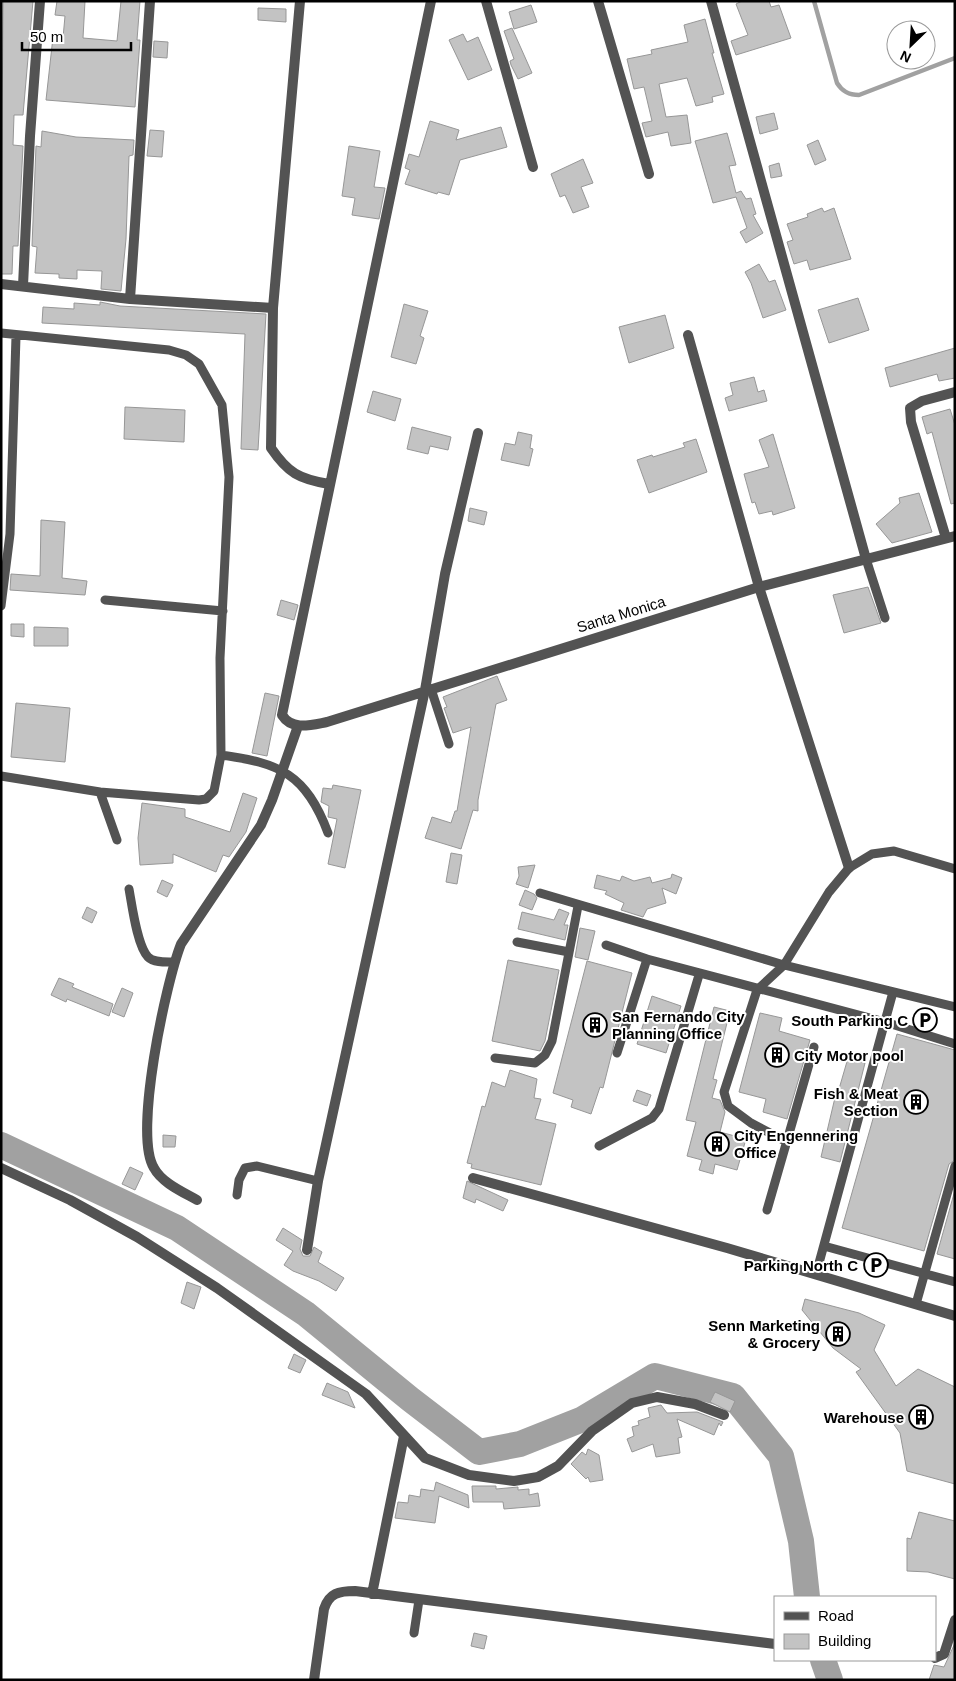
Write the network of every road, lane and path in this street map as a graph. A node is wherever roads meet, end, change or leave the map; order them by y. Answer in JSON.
{"nodes":[{"id":1,"x":40,"y":1,"type":"edge"},
{"id":2,"x":150,"y":1,"type":"edge"},
{"id":3,"x":300,"y":1,"type":"edge"},
{"id":4,"x":431,"y":1,"type":"edge"},
{"id":5,"x":486,"y":1,"type":"edge"},
{"id":6,"x":598,"y":1,"type":"edge"},
{"id":7,"x":711,"y":1,"type":"edge"},
{"id":8,"x":533,"y":167,"type":"dead end"},
{"id":9,"x":649,"y":174,"type":"dead end"},
{"id":10,"x":1,"y":284,"type":"edge"},
{"id":11,"x":23,"y":286,"type":"junction"},
{"id":12,"x":130,"y":299,"type":"junction"},
{"id":13,"x":273,"y":308,"type":"junction"},
{"id":14,"x":1,"y":333,"type":"edge"},
{"id":15,"x":688,"y":335,"type":"dead end"},
{"id":16,"x":16,"y":336,"type":"junction"},
{"id":17,"x":955,"y":392,"type":"edge"},
{"id":18,"x":478,"y":433,"type":"dead end"},
{"id":19,"x":329,"y":484,"type":"junction"},
{"id":20,"x":5,"y":534,"type":"edge"},
{"id":21,"x":950,"y":537,"type":"edge"},
{"id":22,"x":866,"y":559,"type":"junction"},
{"id":23,"x":759,"y":587,"type":"junction"},
{"id":24,"x":105,"y":600,"type":"dead end"},
{"id":25,"x":1,"y":606,"type":"edge"},
{"id":26,"x":223,"y":611,"type":"junction"},
{"id":27,"x":885,"y":618,"type":"dead end"},
{"id":28,"x":428,"y":690,"type":"junction"},
{"id":29,"x":298,"y":726,"type":"junction"},
{"id":30,"x":449,"y":744,"type":"dead end"},
{"id":31,"x":221,"y":755,"type":"junction"},
{"id":32,"x":282,"y":770,"type":"junction"},
{"id":33,"x":1,"y":776,"type":"edge"},
{"id":34,"x":100,"y":792,"type":"junction"},
{"id":35,"x":328,"y":833,"type":"dead end"},
{"id":36,"x":118,"y":840,"type":"dead end"},
{"id":37,"x":849,"y":868,"type":"junction"},
{"id":38,"x":955,"y":869,"type":"edge"},
{"id":39,"x":129,"y":889,"type":"dead end"},
{"id":40,"x":540,"y":893,"type":"dead end"},
{"id":41,"x":578,"y":906,"type":"junction"},
{"id":42,"x":517,"y":942,"type":"dead end"},
{"id":43,"x":606,"y":945,"type":"dead end"},
{"id":44,"x":569,"y":952,"type":"junction"},
{"id":45,"x":648,"y":959,"type":"junction"},
{"id":46,"x":174,"y":962,"type":"junction"},
{"id":47,"x":784,"y":965,"type":"junction"},
{"id":48,"x":699,"y":975,"type":"junction"},
{"id":49,"x":757,"y":990,"type":"junction"},
{"id":50,"x":893,"y":992,"type":"junction"},
{"id":51,"x":955,"y":1007,"type":"edge"},
{"id":52,"x":885,"y":1022,"type":"junction"},
{"id":53,"x":955,"y":1044,"type":"edge"},
{"id":54,"x":814,"y":1047,"type":"dead end"},
{"id":55,"x":617,"y":1053,"type":"dead end"},
{"id":56,"x":496,"y":1058,"type":"dead end"},
{"id":57,"x":787,"y":1142,"type":"junction"},
{"id":58,"x":599,"y":1146,"type":"dead end"},
{"id":59,"x":955,"y":1166,"type":"edge"},
{"id":60,"x":1,"y":1168,"type":"edge"},
{"id":61,"x":473,"y":1178,"type":"dead end"},
{"id":62,"x":318,"y":1181,"type":"junction"},
{"id":63,"x":237,"y":1195,"type":"dead end"},
{"id":64,"x":197,"y":1200,"type":"dead end"},
{"id":65,"x":767,"y":1210,"type":"dead end"},
{"id":66,"x":824,"y":1246,"type":"junction"},
{"id":67,"x":307,"y":1250,"type":"dead end"},
{"id":68,"x":816,"y":1274,"type":"junction"},
{"id":69,"x":924,"y":1274,"type":"junction"},
{"id":70,"x":955,"y":1282,"type":"edge"},
{"id":71,"x":916,"y":1304,"type":"junction"},
{"id":72,"x":955,"y":1316,"type":"edge"},
{"id":73,"x":724,"y":1415,"type":"dead end"},
{"id":74,"x":404,"y":1436,"type":"junction"},
{"id":75,"x":372,"y":1594,"type":"junction"},
{"id":76,"x":419,"y":1600,"type":"junction"},
{"id":77,"x":955,"y":1620,"type":"edge"},
{"id":78,"x":414,"y":1633,"type":"dead end"},
{"id":79,"x":770,"y":1644,"type":"edge"},
{"id":80,"x":936,"y":1658,"type":"edge"},
{"id":81,"x":314,"y":1680,"type":"edge"}],
"edges":[{"from":1,"to":11,"type":"street"},
{"from":2,"to":12,"type":"street"},
{"from":3,"to":13,"type":"street"},
{"from":4,"to":19,"type":"street"},
{"from":5,"to":8,"type":"street"},
{"from":6,"to":9,"type":"street"},
{"from":7,"to":22,"type":"street"},
{"from":10,"to":11,"type":"street"},
{"from":11,"to":12,"type":"street"},
{"from":12,"to":13,"type":"street"},
{"from":13,"to":19,"type":"street"},
{"from":14,"to":16,"type":"lane"},
{"from":15,"to":23,"type":"street"},
{"from":16,"to":20,"type":"lane"},
{"from":16,"to":26,"type":"lane"},
{"from":17,"to":21,"type":"street"},
{"from":18,"to":28,"type":"street"},
{"from":19,"to":29,"type":"street"},
{"from":20,"to":25,"type":"lane"},
{"from":21,"to":22,"type":"street","name":"Santa Monica"},
{"from":22,"to":23,"type":"street","name":"Santa Monica"},
{"from":22,"to":27,"type":"lane"},
{"from":23,"to":28,"type":"street","name":"Santa Monica"},
{"from":23,"to":37,"type":"street"},
{"from":24,"to":26,"type":"lane"},
{"from":26,"to":31,"type":"lane"},
{"from":28,"to":29,"type":"street","name":"Santa Monica"},
{"from":28,"to":30,"type":"lane"},
{"from":28,"to":62,"type":"street"},
{"from":29,"to":32,"type":"street"},
{"from":31,"to":32,"type":"lane"},
{"from":31,"to":34,"type":"lane"},
{"from":32,"to":35,"type":"lane"},
{"from":32,"to":46,"type":"street"},
{"from":33,"to":34,"type":"lane"},
{"from":34,"to":36,"type":"lane"},
{"from":37,"to":38,"type":"lane"},
{"from":37,"to":47,"type":"lane"},
{"from":39,"to":46,"type":"lane"},
{"from":40,"to":41,"type":"lane"},
{"from":41,"to":44,"type":"lane"},
{"from":41,"to":47,"type":"lane"},
{"from":42,"to":44,"type":"lane"},
{"from":43,"to":45,"type":"lane"},
{"from":44,"to":56,"type":"lane"},
{"from":45,"to":48,"type":"lane"},
{"from":45,"to":55,"type":"lane"},
{"from":46,"to":64,"type":"street"},
{"from":47,"to":49,"type":"lane"},
{"from":47,"to":50,"type":"lane"},
{"from":48,"to":49,"type":"lane"},
{"from":48,"to":58,"type":"lane"},
{"from":49,"to":52,"type":"lane"},
{"from":49,"to":57,"type":"lane"},
{"from":50,"to":51,"type":"lane"},
{"from":50,"to":52,"type":"lane"},
{"from":52,"to":53,"type":"lane"},
{"from":52,"to":66,"type":"lane"},
{"from":54,"to":57,"type":"lane"},
{"from":57,"to":65,"type":"lane"},
{"from":59,"to":69,"type":"lane"},
{"from":60,"to":74,"type":"street"},
{"from":61,"to":68,"type":"street"},
{"from":62,"to":63,"type":"lane"},
{"from":62,"to":67,"type":"street"},
{"from":66,"to":68,"type":"lane"},
{"from":66,"to":69,"type":"lane"},
{"from":68,"to":71,"type":"street"},
{"from":69,"to":70,"type":"lane"},
{"from":69,"to":71,"type":"lane"},
{"from":71,"to":72,"type":"street"},
{"from":73,"to":74,"type":"street"},
{"from":74,"to":75,"type":"street"},
{"from":75,"to":76,"type":"street"},
{"from":75,"to":81,"type":"street"},
{"from":76,"to":78,"type":"lane"},
{"from":76,"to":79,"type":"street"},
{"from":77,"to":80,"type":"street"}]}
